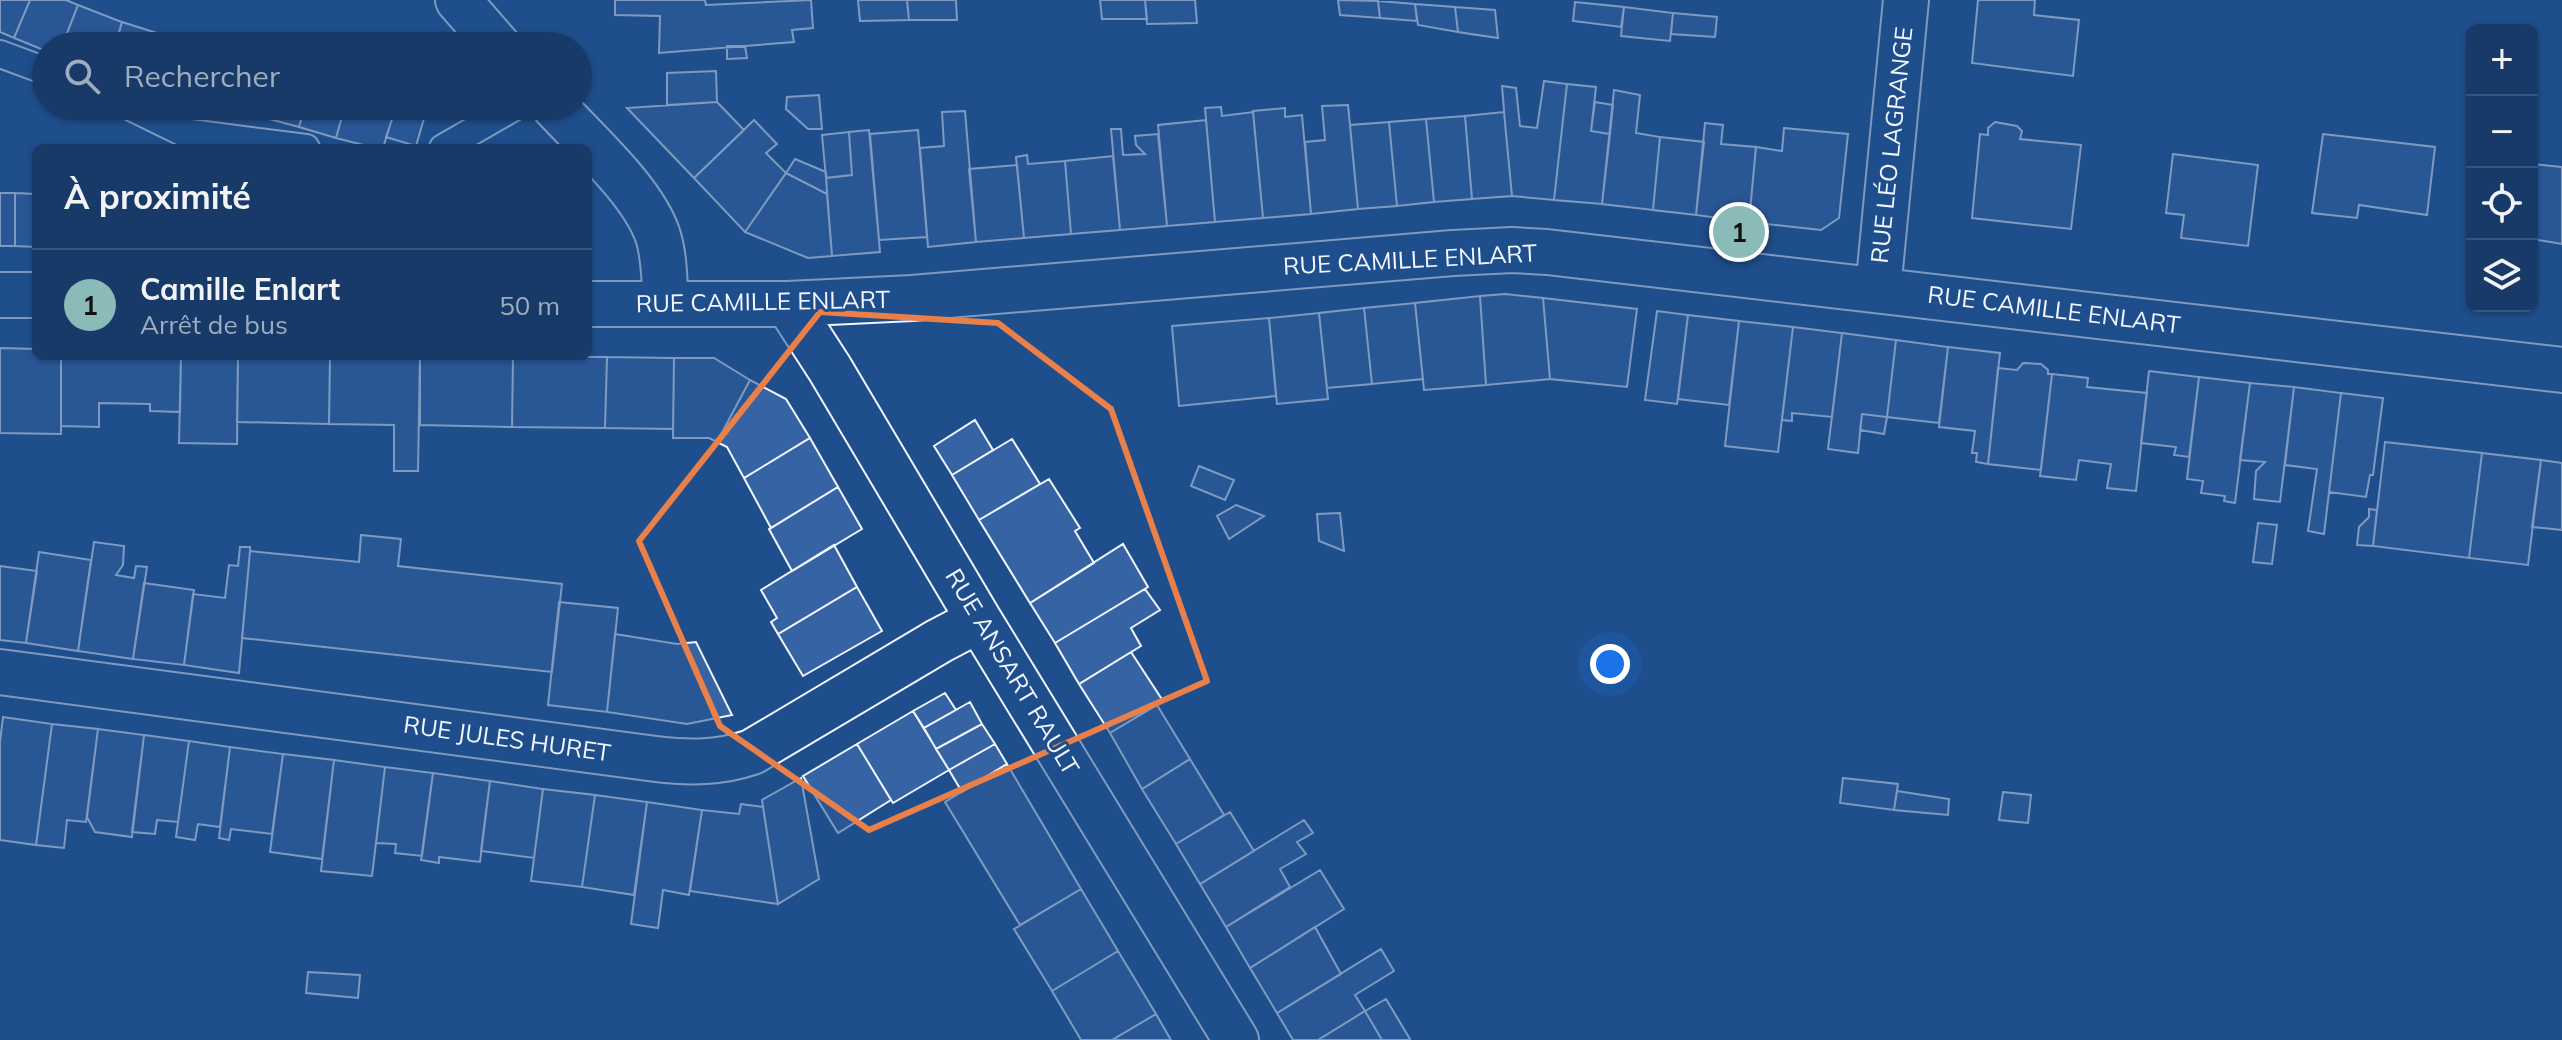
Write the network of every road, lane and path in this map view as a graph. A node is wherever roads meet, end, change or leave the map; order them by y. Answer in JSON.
{"nodes":[{"id":1,"x":458,"y":0,"type":"edge"},
{"id":2,"x":1906,"y":0,"type":"edge"},
{"id":3,"x":486,"y":32,"type":"edge"},
{"id":4,"x":0,"y":54,"type":"edge"},
{"id":5,"x":32,"y":66,"type":"edge"},
{"id":6,"x":158,"y":120,"type":"edge"},
{"id":7,"x":492,"y":120,"type":"edge"},
{"id":8,"x":567,"y":120,"type":"edge"},
{"id":9,"x":275,"y":144,"type":"edge"},
{"id":10,"x":450,"y":144,"type":"edge"},
{"id":11,"x":589,"y":144,"type":"edge"},
{"id":12,"x":592,"y":148,"type":"edge"},
{"id":13,"x":1878,"y":290,"type":"junction"},
{"id":14,"x":0,"y":295,"type":"edge"},
{"id":15,"x":32,"y":295,"type":"edge"},
{"id":16,"x":592,"y":304,"type":"edge"},
{"id":17,"x":666,"y":304,"type":"junction"},
{"id":18,"x":788,"y":304,"type":"junction"},
{"id":19,"x":2562,"y":370,"type":"edge"},
{"id":20,"x":979,"y":620,"type":"junction"},
{"id":21,"x":0,"y":672,"type":"edge"},
{"id":22,"x":1236,"y":1040,"type":"edge"}],
"edges":[{"from":1,"to":3,"type":"street"},
{"from":2,"to":13,"type":"street","name":"RUE LÉO LAGRANGE"},
{"from":4,"to":5,"type":"lane"},
{"from":6,"to":9,"type":"lane"},
{"from":7,"to":10,"type":"lane"},
{"from":8,"to":11,"type":"street"},
{"from":12,"to":17,"type":"street"},
{"from":13,"to":18,"type":"street","name":"RUE CAMILLE ENLART"},
{"from":13,"to":19,"type":"street","name":"RUE CAMILLE ENLART"},
{"from":14,"to":15,"type":"street"},
{"from":16,"to":17,"type":"street","name":"RUE CAMILLE ENLART"},
{"from":17,"to":18,"type":"street","name":"RUE CAMILLE ENLART"},
{"from":18,"to":20,"type":"street","name":"RUE ANSART RAULT"},
{"from":20,"to":21,"type":"street","name":"RUE JULES HURET"},
{"from":20,"to":22,"type":"street","name":"RUE ANSART RAULT"}]}
